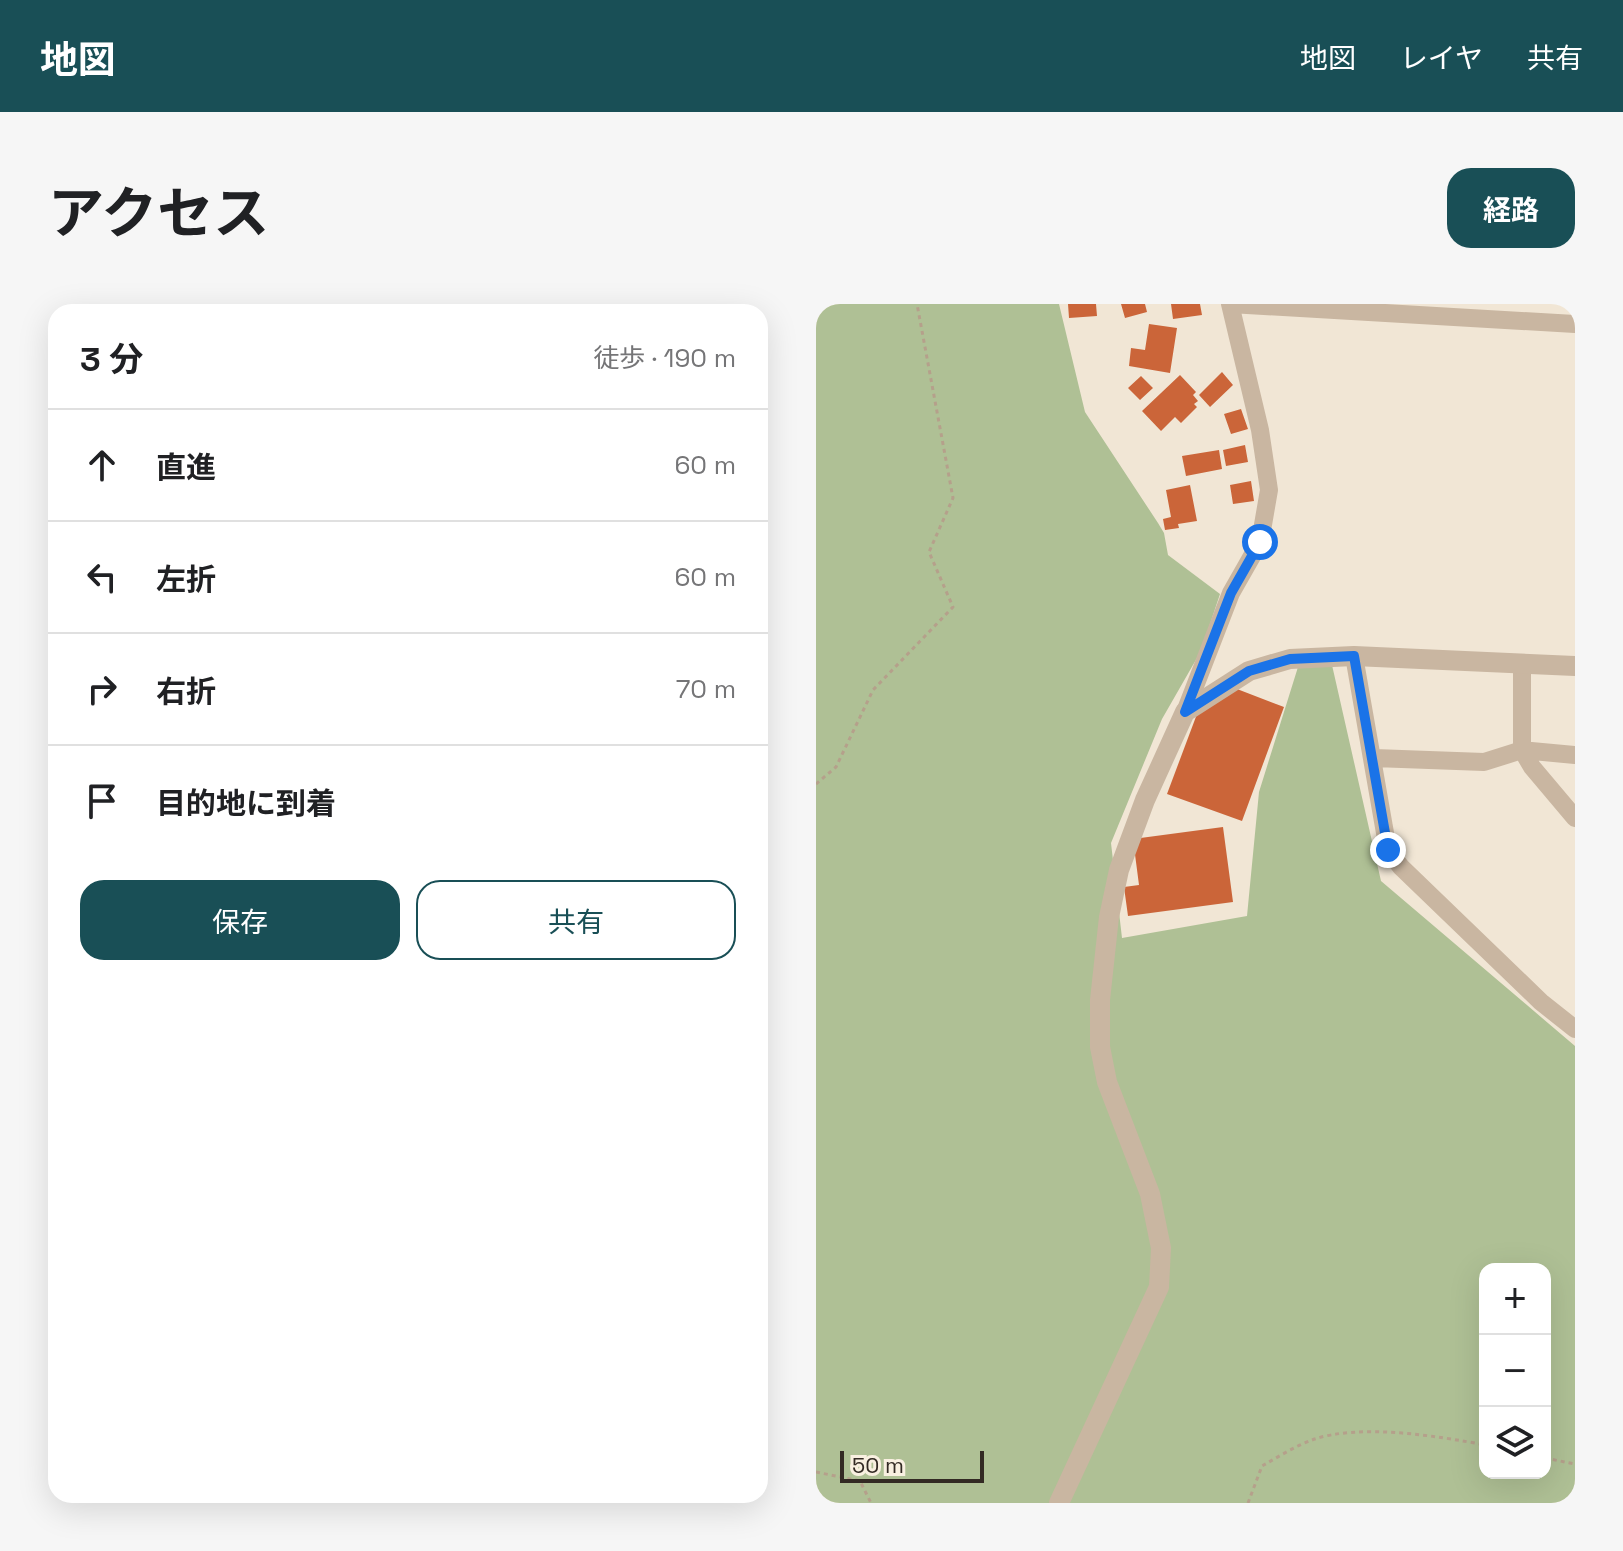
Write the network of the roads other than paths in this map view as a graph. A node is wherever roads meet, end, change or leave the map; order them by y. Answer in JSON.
{"nodes":[{"id":1,"x":1230,"y":304,"type":"edge"},
{"id":2,"x":1575,"y":324,"type":"edge"},
{"id":3,"x":1354,"y":656,"type":"junction"},
{"id":4,"x":1522,"y":664,"type":"junction"},
{"id":5,"x":1575,"y":666,"type":"edge"},
{"id":6,"x":1185,"y":712,"type":"junction"},
{"id":7,"x":1522,"y":750,"type":"junction"},
{"id":8,"x":1575,"y":755,"type":"edge"},
{"id":9,"x":1374,"y":758,"type":"junction"},
{"id":10,"x":1575,"y":818,"type":"edge"},
{"id":11,"x":1575,"y":1029,"type":"edge"},
{"id":12,"x":1059,"y":1502,"type":"edge"}],
"edges":[{"from":1,"to":2,"type":"street"},
{"from":1,"to":6,"type":"street"},
{"from":3,"to":4,"type":"street"},
{"from":3,"to":6,"type":"street"},
{"from":3,"to":9,"type":"street"},
{"from":4,"to":5,"type":"street"},
{"from":4,"to":7,"type":"street"},
{"from":6,"to":12,"type":"street"},
{"from":7,"to":8,"type":"street"},
{"from":7,"to":9,"type":"street"},
{"from":7,"to":10,"type":"street"},
{"from":9,"to":11,"type":"street"}]}
